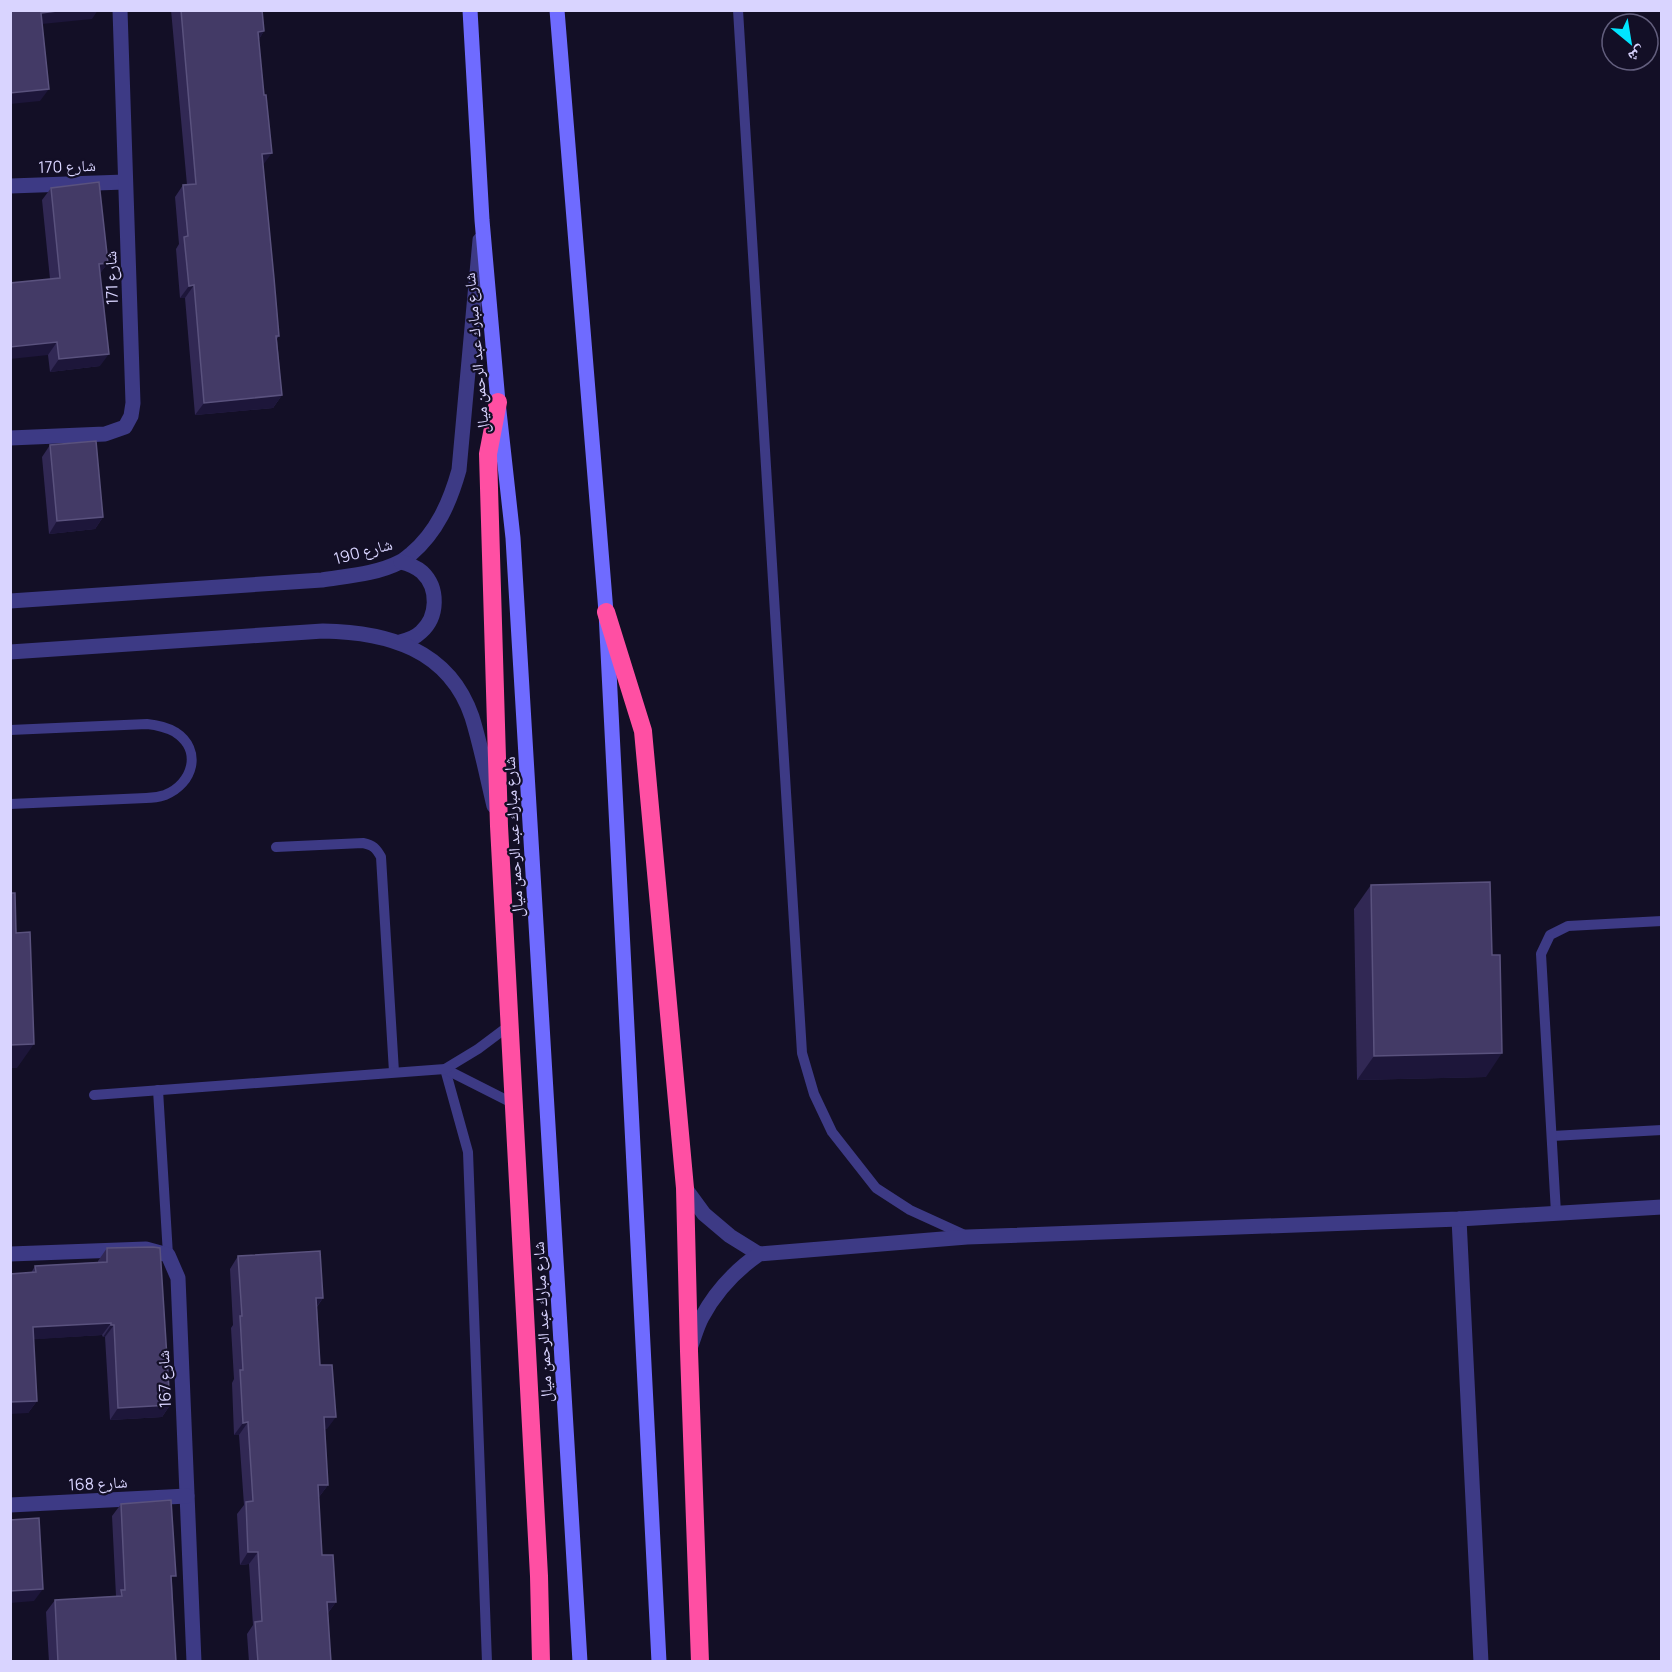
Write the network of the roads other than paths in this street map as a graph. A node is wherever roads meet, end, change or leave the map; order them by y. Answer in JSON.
{"nodes":[{"id":1,"x":120,"y":10,"type":"edge"},
{"id":2,"x":470,"y":10,"type":"edge"},
{"id":3,"x":557,"y":10,"type":"edge"},
{"id":4,"x":738,"y":10,"type":"edge"},
{"id":5,"x":126,"y":182,"type":"junction"},
{"id":6,"x":10,"y":186,"type":"edge"},
{"id":7,"x":482,"y":220,"type":"junction"},
{"id":8,"x":498,"y":402,"type":"junction"},
{"id":9,"x":10,"y":438,"type":"edge"},
{"id":10,"x":401,"y":562,"type":"junction"},
{"id":11,"x":10,"y":601,"type":"edge"},
{"id":12,"x":606,"y":612,"type":"junction"},
{"id":13,"x":400,"y":642,"type":"junction"},
{"id":14,"x":10,"y":652,"type":"edge"},
{"id":15,"x":13,"y":728,"type":"edge"},
{"id":16,"x":10,"y":804,"type":"edge"},
{"id":17,"x":499,"y":826,"type":"junction"},
{"id":18,"x":276,"y":847,"type":"dead end"},
{"id":19,"x":1662,"y":921,"type":"edge"},
{"id":20,"x":510,"y":1025,"type":"junction"},
{"id":21,"x":445,"y":1070,"type":"junction"},
{"id":22,"x":394,"y":1072,"type":"junction"},
{"id":23,"x":158,"y":1090,"type":"junction"},
{"id":24,"x":94,"y":1095,"type":"dead end"},
{"id":25,"x":514,"y":1104,"type":"junction"},
{"id":26,"x":1662,"y":1130,"type":"edge"},
{"id":27,"x":1552,"y":1136,"type":"junction"},
{"id":28,"x":685,"y":1188,"type":"junction"},
{"id":29,"x":1662,"y":1207,"type":"edge"},
{"id":30,"x":1556,"y":1213,"type":"junction"},
{"id":31,"x":1459,"y":1219,"type":"junction"},
{"id":32,"x":967,"y":1237,"type":"junction"},
{"id":33,"x":10,"y":1254,"type":"edge"},
{"id":34,"x":759,"y":1254,"type":"junction"},
{"id":35,"x":168,"y":1255,"type":"junction"},
{"id":36,"x":689,"y":1351,"type":"junction"},
{"id":37,"x":187,"y":1496,"type":"junction"},
{"id":38,"x":10,"y":1505,"type":"edge"},
{"id":39,"x":194,"y":1662,"type":"edge"},
{"id":40,"x":487,"y":1662,"type":"edge"},
{"id":41,"x":541,"y":1662,"type":"edge"},
{"id":42,"x":580,"y":1662,"type":"edge"},
{"id":43,"x":659,"y":1662,"type":"edge"},
{"id":44,"x":700,"y":1662,"type":"edge"},
{"id":45,"x":1481,"y":1662,"type":"edge"}],
"edges":[{"from":1,"to":5,"type":"street","name":"شارع 171"},
{"from":2,"to":7,"type":"main road","name":"شارع مبارك عبد الرحمن ميال"},
{"from":3,"to":12,"type":"main road"},
{"from":4,"to":32,"type":"lane"},
{"from":5,"to":6,"type":"street","name":"شارع 170"},
{"from":5,"to":9,"type":"street","name":"شارع 171"},
{"from":7,"to":8,"type":"main road","name":"شارع مبارك عبد الرحمن ميال"},
{"from":7,"to":10,"type":"street","name":"شارع 190"},
{"from":8,"to":17,"type":"highway"},
{"from":8,"to":42,"type":"main road","name":"شارع مبارك عبد الرحمن ميال"},
{"from":10,"to":11,"type":"street","name":"شارع 190"},
{"from":10,"to":13,"type":"street"},
{"from":12,"to":28,"type":"highway"},
{"from":12,"to":43,"type":"main road"},
{"from":13,"to":14,"type":"street"},
{"from":13,"to":17,"type":"street"},
{"from":15,"to":16,"type":"lane"},
{"from":17,"to":20,"type":"highway"},
{"from":18,"to":22,"type":"lane"},
{"from":19,"to":27,"type":"lane"},
{"from":20,"to":21,"type":"lane"},
{"from":20,"to":25,"type":"highway"},
{"from":21,"to":22,"type":"lane"},
{"from":21,"to":25,"type":"lane"},
{"from":21,"to":40,"type":"lane"},
{"from":22,"to":23,"type":"lane"},
{"from":23,"to":24,"type":"lane"},
{"from":23,"to":35,"type":"lane"},
{"from":25,"to":41,"type":"highway"},
{"from":26,"to":27,"type":"lane"},
{"from":27,"to":30,"type":"lane"},
{"from":28,"to":34,"type":"street"},
{"from":28,"to":36,"type":"highway"},
{"from":29,"to":30,"type":"street"},
{"from":30,"to":31,"type":"street"},
{"from":31,"to":32,"type":"street"},
{"from":31,"to":45,"type":"street"},
{"from":32,"to":34,"type":"street"},
{"from":33,"to":35,"type":"street"},
{"from":34,"to":36,"type":"street"},
{"from":35,"to":37,"type":"street","name":"شارع 167"},
{"from":36,"to":44,"type":"highway"},
{"from":37,"to":38,"type":"street","name":"شارع 168"},
{"from":37,"to":39,"type":"street","name":"شارع 167"}]}
